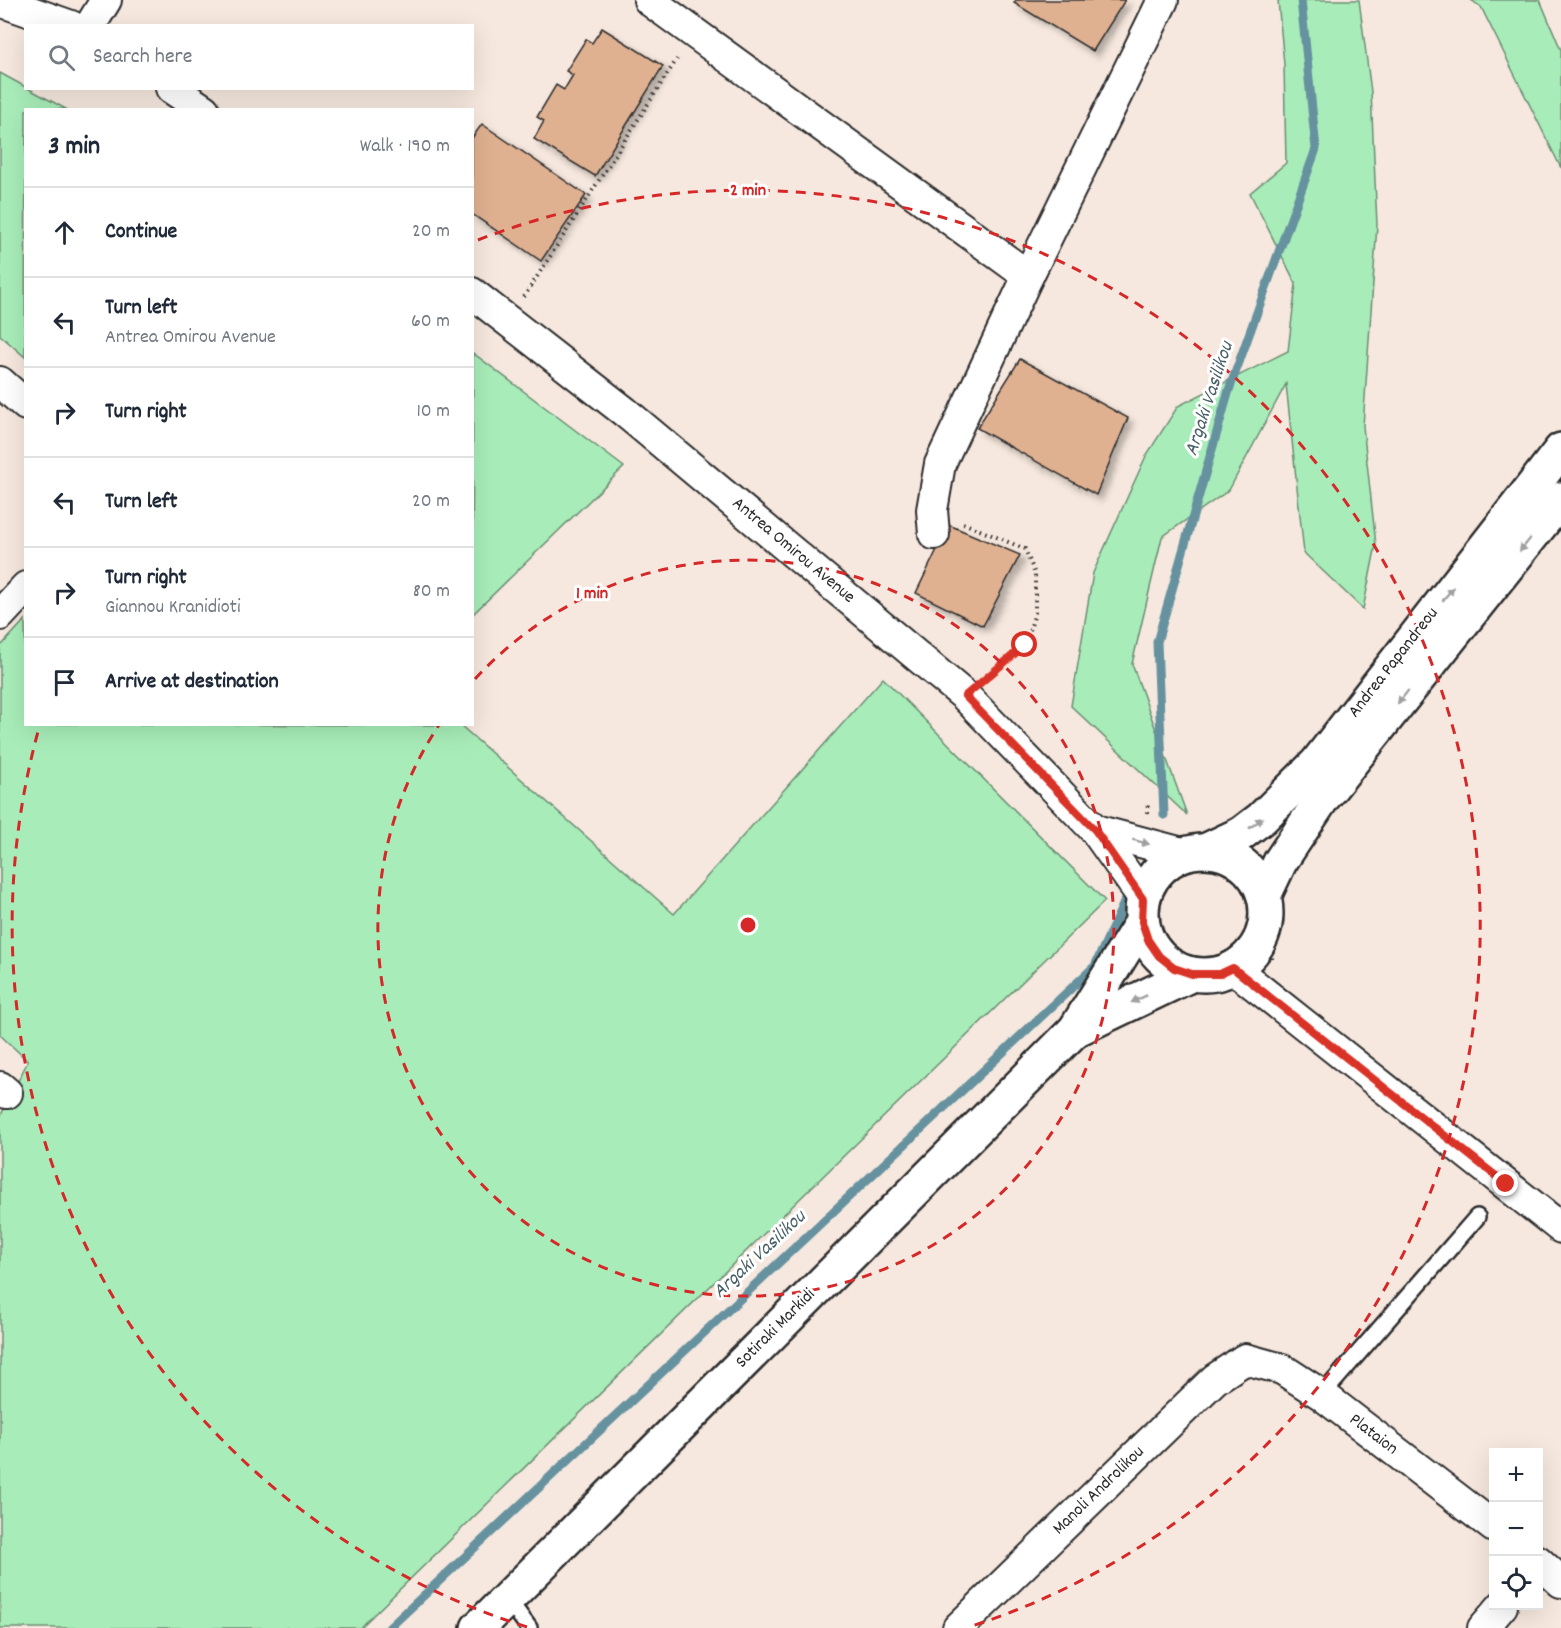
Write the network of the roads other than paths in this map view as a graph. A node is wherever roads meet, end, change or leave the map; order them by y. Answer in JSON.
{"nodes":[{"id":1,"x":106,"y":0,"type":"edge"},
{"id":2,"x":649,"y":0,"type":"edge"},
{"id":3,"x":1163,"y":0,"type":"edge"},
{"id":4,"x":0,"y":1,"type":"edge"},
{"id":5,"x":65,"y":24,"type":"edge"},
{"id":6,"x":91,"y":24,"type":"edge"},
{"id":7,"x":174,"y":90,"type":"edge"},
{"id":8,"x":201,"y":108,"type":"edge"},
{"id":9,"x":1028,"y":276,"type":"junction"},
{"id":10,"x":474,"y":294,"type":"edge"},
{"id":11,"x":0,"y":382,"type":"edge"},
{"id":12,"x":24,"y":403,"type":"edge"},
{"id":13,"x":1561,"y":450,"type":"edge"},
{"id":14,"x":1561,"y":499,"type":"edge"},
{"id":15,"x":933,"y":522,"type":"road end"},
{"id":16,"x":24,"y":589,"type":"edge"},
{"id":17,"x":0,"y":615,"type":"edge"},
{"id":18,"x":1095,"y":830,"type":"junction"},
{"id":19,"x":1195,"y":852,"type":"junction"},
{"id":20,"x":1264,"y":896,"type":"junction"},
{"id":21,"x":1143,"y":910,"type":"junction"},
{"id":22,"x":1233,"y":968,"type":"junction"},
{"id":23,"x":1192,"y":974,"type":"junction"},
{"id":24,"x":1075,"y":1030,"type":"junction"},
{"id":25,"x":1477,"y":1216,"type":"dead end"},
{"id":26,"x":1561,"y":1228,"type":"edge"},
{"id":27,"x":1245,"y":1359,"type":"joint"},
{"id":28,"x":1322,"y":1395,"type":"junction"},
{"id":29,"x":1489,"y":1523,"type":"edge"},
{"id":30,"x":1543,"y":1566,"type":"edge"},
{"id":31,"x":1561,"y":1582,"type":"edge"},
{"id":32,"x":507,"y":1598,"type":"junction"},
{"id":33,"x":1498,"y":1610,"type":"edge"},
{"id":34,"x":478,"y":1628,"type":"edge"},
{"id":35,"x":529,"y":1628,"type":"edge"},
{"id":36,"x":958,"y":1628,"type":"edge"},
{"id":37,"x":1483,"y":1628,"type":"edge"}],
"edges":[{"from":1,"to":6,"type":"street"},
{"from":2,"to":9,"type":"street"},
{"from":3,"to":9,"type":"street"},
{"from":4,"to":5,"type":"street"},
{"from":7,"to":8,"type":"street"},
{"from":9,"to":15,"type":"street"},
{"from":10,"to":18,"type":"street","name":"Antrea Omirou Avenue"},
{"from":11,"to":12,"type":"street"},
{"from":19,"to":13,"type":"street","name":"Andrea Papandreou","one_way":true},
{"from":14,"to":20,"type":"street","name":"Andrea Papandreou","one_way":true},
{"from":16,"to":17,"type":"street"},
{"from":18,"to":19,"type":"street","one_way":true},
{"from":18,"to":21,"type":"street","name":"Antrea Omirou Avenue"},
{"from":19,"to":20,"type":"street"},
{"from":19,"to":21,"type":"street"},
{"from":20,"to":22,"type":"street"},
{"from":21,"to":23,"type":"street"},
{"from":21,"to":24,"type":"street","name":"Sotiraki Markidi"},
{"from":22,"to":23,"type":"street"},
{"from":22,"to":26,"type":"street"},
{"from":23,"to":24,"type":"street","name":"Sotiraki Markidi","one_way":true},
{"from":24,"to":32,"type":"street","name":"Sotiraki Markidi"},
{"from":25,"to":28,"type":"lane"},
{"from":27,"to":28,"type":"street","name":"Plataion"},
{"from":27,"to":36,"type":"street","name":"Manoli Androlikou"},
{"from":28,"to":29,"type":"street","name":"Plataion"},
{"from":30,"to":31,"type":"street"},
{"from":32,"to":34,"type":"street","name":"Sotiraki Markidi"},
{"from":32,"to":35,"type":"lane"},
{"from":33,"to":37,"type":"street"}]}
